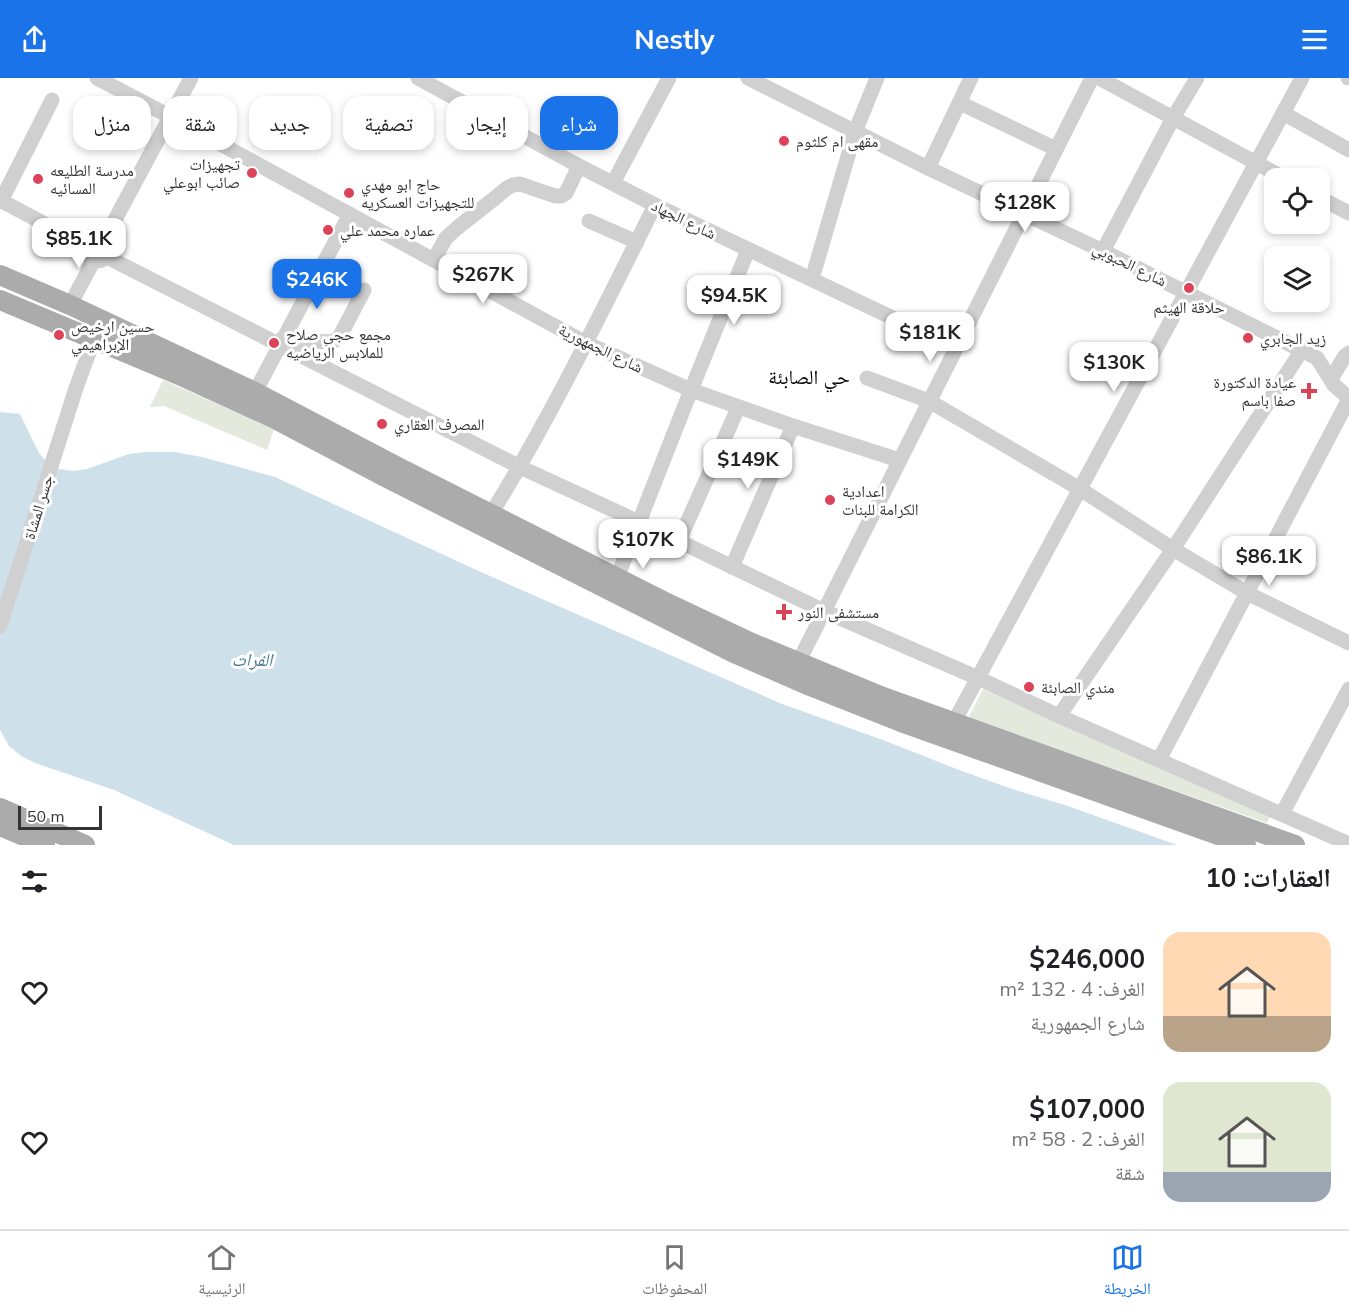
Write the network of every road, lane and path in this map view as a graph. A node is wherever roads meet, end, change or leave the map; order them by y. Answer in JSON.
{"nodes":[{"id":1,"x":97,"y":78,"type":"edge"},
{"id":2,"x":191,"y":78,"type":"edge"},
{"id":3,"x":418,"y":78,"type":"edge"},
{"id":4,"x":669,"y":78,"type":"edge"},
{"id":5,"x":748,"y":78,"type":"edge"},
{"id":6,"x":877,"y":78,"type":"edge"},
{"id":7,"x":971,"y":78,"type":"edge"},
{"id":8,"x":1092,"y":78,"type":"edge"},
{"id":9,"x":1099,"y":78,"type":"edge"},
{"id":10,"x":1197,"y":78,"type":"edge"},
{"id":11,"x":1302,"y":78,"type":"edge"},
{"id":12,"x":769,"y":83,"type":"edge"},
{"id":13,"x":182,"y":96,"type":"edge"},
{"id":14,"x":52,"y":100,"type":"dead end"},
{"id":15,"x":960,"y":103,"type":"junction"},
{"id":16,"x":163,"y":113,"type":"edge"},
{"id":17,"x":1283,"y":113,"type":"junction"},
{"id":18,"x":1173,"y":118,"type":"junction"},
{"id":19,"x":163,"y":132,"type":"edge"},
{"id":20,"x":855,"y":132,"type":"junction"},
{"id":21,"x":1056,"y":149,"type":"junction"},
{"id":22,"x":233,"y":150,"type":"edge"},
{"id":23,"x":1349,"y":150,"type":"edge"},
{"id":24,"x":1256,"y":164,"type":"junction"},
{"id":25,"x":579,"y":166,"type":"junction"},
{"id":26,"x":928,"y":168,"type":"junction"},
{"id":27,"x":1264,"y":168,"type":"edge"},
{"id":28,"x":613,"y":183,"type":"junction"},
{"id":29,"x":1,"y":201,"type":"edge"},
{"id":30,"x":1330,"y":203,"type":"edge"},
{"id":31,"x":656,"y":205,"type":"junction"},
{"id":32,"x":350,"y":213,"type":"junction"},
{"id":33,"x":1349,"y":213,"type":"edge"},
{"id":34,"x":1023,"y":214,"type":"junction"},
{"id":35,"x":589,"y":220,"type":"dead end"},
{"id":36,"x":637,"y":242,"type":"junction"},
{"id":37,"x":748,"y":250,"type":"junction"},
{"id":38,"x":98,"y":251,"type":"junction"},
{"id":39,"x":1103,"y":251,"type":"junction"},
{"id":40,"x":434,"y":259,"type":"junction"},
{"id":41,"x":0,"y":275,"type":"edge"},
{"id":42,"x":813,"y":279,"type":"junction"},
{"id":43,"x":364,"y":290,"type":"dead end"},
{"id":44,"x":1187,"y":292,"type":"junction"},
{"id":45,"x":0,"y":300,"type":"edge"},
{"id":46,"x":70,"y":305,"type":"junction"},
{"id":47,"x":94,"y":339,"type":"junction"},
{"id":48,"x":281,"y":341,"type":"junction"},
{"id":49,"x":586,"y":343,"type":"junction"},
{"id":50,"x":956,"y":348,"type":"junction"},
{"id":51,"x":1302,"y":350,"type":"junction"},
{"id":52,"x":1348,"y":355,"type":"edge"},
{"id":53,"x":1317,"y":358,"type":"junction"},
{"id":54,"x":867,"y":378,"type":"dead end"},
{"id":55,"x":1331,"y":379,"type":"junction"},
{"id":56,"x":691,"y":390,"type":"junction"},
{"id":57,"x":255,"y":392,"type":"junction"},
{"id":58,"x":1349,"y":398,"type":"edge"},
{"id":59,"x":929,"y":401,"type":"junction"},
{"id":60,"x":738,"y":408,"type":"junction"},
{"id":61,"x":793,"y":426,"type":"junction"},
{"id":62,"x":899,"y":460,"type":"junction"},
{"id":63,"x":520,"y":467,"type":"junction"},
{"id":64,"x":1080,"y":489,"type":"junction"},
{"id":65,"x":491,"y":514,"type":"junction"},
{"id":66,"x":639,"y":522,"type":"junction"},
{"id":67,"x":679,"y":542,"type":"junction"},
{"id":68,"x":1173,"y":549,"type":"junction"},
{"id":69,"x":546,"y":550,"type":"junction"},
{"id":70,"x":732,"y":567,"type":"junction"},
{"id":71,"x":617,"y":578,"type":"junction"},
{"id":72,"x":1247,"y":593,"type":"junction"},
{"id":73,"x":824,"y":611,"type":"junction"},
{"id":74,"x":0,"y":626,"type":"edge"},
{"id":75,"x":1349,"y":643,"type":"edge"},
{"id":76,"x":798,"y":663,"type":"junction"},
{"id":77,"x":978,"y":678,"type":"junction"},
{"id":78,"x":1349,"y":689,"type":"edge"},
{"id":79,"x":1059,"y":716,"type":"junction"},
{"id":80,"x":954,"y":722,"type":"junction"},
{"id":81,"x":1159,"y":760,"type":"junction"},
{"id":82,"x":0,"y":808,"type":"edge"},
{"id":83,"x":1282,"y":814,"type":"junction"},
{"id":84,"x":0,"y":826,"type":"edge"},
{"id":85,"x":1349,"y":844,"type":"edge"},
{"id":86,"x":45,"y":845,"type":"edge"},
{"id":87,"x":85,"y":845,"type":"edge"},
{"id":88,"x":1246,"y":845,"type":"edge"},
{"id":89,"x":1295,"y":845,"type":"edge"}],
"edges":[{"from":1,"to":16,"type":"street","name":"شارع الجمهورية"},
{"from":2,"to":13,"type":"street"},
{"from":3,"to":25,"type":"street","name":"شارع الجهاد"},
{"from":4,"to":28,"type":"street"},
{"from":5,"to":12,"type":"street","name":"شارع الحبوبي"},
{"from":6,"to":20,"type":"street"},
{"from":7,"to":15,"type":"street"},
{"from":8,"to":21,"type":"street"},
{"from":9,"to":18,"type":"street"},
{"from":10,"to":18,"type":"street"},
{"from":11,"to":17,"type":"street"},
{"from":12,"to":20,"type":"street","name":"شارع الحبوبي"},
{"from":14,"to":29,"type":"street"},
{"from":15,"to":21,"type":"street"},
{"from":15,"to":26,"type":"street"},
{"from":17,"to":23,"type":"street"},
{"from":17,"to":24,"type":"street"},
{"from":18,"to":24,"type":"street"},
{"from":18,"to":39,"type":"street"},
{"from":19,"to":38,"type":"street"},
{"from":20,"to":26,"type":"street","name":"شارع الحبوبي"},
{"from":20,"to":42,"type":"street"},
{"from":21,"to":34,"type":"street"},
{"from":22,"to":32,"type":"street","name":"شارع الجمهورية"},
{"from":24,"to":27,"type":"street"},
{"from":24,"to":44,"type":"street"},
{"from":25,"to":28,"type":"street","name":"شارع الجهاد"},
{"from":25,"to":40,"type":"street"},
{"from":26,"to":34,"type":"street","name":"شارع الحبوبي"},
{"from":28,"to":31,"type":"street","name":"شارع الجهاد"},
{"from":29,"to":38,"type":"street"},
{"from":30,"to":33,"type":"street"},
{"from":31,"to":36,"type":"street"},
{"from":31,"to":37,"type":"street","name":"شارع الجهاد"},
{"from":32,"to":40,"type":"street","name":"شارع الجمهورية"},
{"from":32,"to":48,"type":"street"},
{"from":34,"to":39,"type":"street","name":"شارع الحبوبي"},
{"from":34,"to":50,"type":"street"},
{"from":35,"to":36,"type":"street"},
{"from":36,"to":49,"type":"street"},
{"from":37,"to":42,"type":"street","name":"شارع الجهاد"},
{"from":37,"to":56,"type":"street"},
{"from":38,"to":46,"type":"street"},
{"from":38,"to":48,"type":"street"},
{"from":39,"to":44,"type":"street","name":"شارع الحبوبي"},
{"from":40,"to":49,"type":"street","name":"شارع الجمهورية"},
{"from":41,"to":46,"type":"main road"},
{"from":42,"to":50,"type":"street","name":"شارع الجهاد"},
{"from":43,"to":48,"type":"street"},
{"from":44,"to":51,"type":"street","name":"شارع الحبوبي"},
{"from":44,"to":64,"type":"street"},
{"from":45,"to":47,"type":"main road"},
{"from":46,"to":57,"type":"main road"},
{"from":47,"to":69,"type":"main road"},
{"from":47,"to":74,"type":"street","name":"جسر المشاة"},
{"from":48,"to":57,"type":"street"},
{"from":48,"to":63,"type":"street"},
{"from":49,"to":56,"type":"street","name":"شارع الجمهورية"},
{"from":49,"to":63,"type":"street"},
{"from":50,"to":59,"type":"street"},
{"from":51,"to":53,"type":"street","name":"شارع الحبوبي"},
{"from":51,"to":68,"type":"street"},
{"from":52,"to":53,"type":"street"},
{"from":52,"to":55,"type":"street"},
{"from":53,"to":55,"type":"street","name":"شارع الحبوبي"},
{"from":54,"to":59,"type":"street"},
{"from":55,"to":58,"type":"street","name":"شارع الحبوبي"},
{"from":56,"to":60,"type":"street","name":"شارع الجمهورية"},
{"from":56,"to":66,"type":"street"},
{"from":57,"to":65,"type":"main road"},
{"from":58,"to":72,"type":"street"},
{"from":59,"to":62,"type":"street"},
{"from":59,"to":64,"type":"street"},
{"from":60,"to":61,"type":"street","name":"شارع الجمهورية"},
{"from":60,"to":67,"type":"street"},
{"from":61,"to":62,"type":"street","name":"شارع الجمهورية"},
{"from":61,"to":70,"type":"street"},
{"from":62,"to":73,"type":"street"},
{"from":63,"to":65,"type":"street"},
{"from":63,"to":66,"type":"street"},
{"from":64,"to":68,"type":"street"},
{"from":64,"to":77,"type":"street"},
{"from":65,"to":69,"type":"main road"},
{"from":66,"to":67,"type":"street"},
{"from":66,"to":71,"type":"street"},
{"from":67,"to":70,"type":"street"},
{"from":68,"to":72,"type":"street"},
{"from":68,"to":79,"type":"street"},
{"from":69,"to":71,"type":"main road"},
{"from":69,"to":88,"type":"main road"},
{"from":70,"to":73,"type":"street"},
{"from":71,"to":76,"type":"main road"},
{"from":72,"to":75,"type":"street"},
{"from":72,"to":81,"type":"street"},
{"from":73,"to":76,"type":"street"},
{"from":73,"to":77,"type":"street"},
{"from":76,"to":80,"type":"main road"},
{"from":77,"to":79,"type":"street"},
{"from":77,"to":80,"type":"street"},
{"from":78,"to":83,"type":"street"},
{"from":79,"to":81,"type":"street"},
{"from":80,"to":89,"type":"main road"},
{"from":81,"to":83,"type":"street"},
{"from":82,"to":87,"type":"main road"},
{"from":83,"to":85,"type":"street"},
{"from":84,"to":86,"type":"main road"}]}
